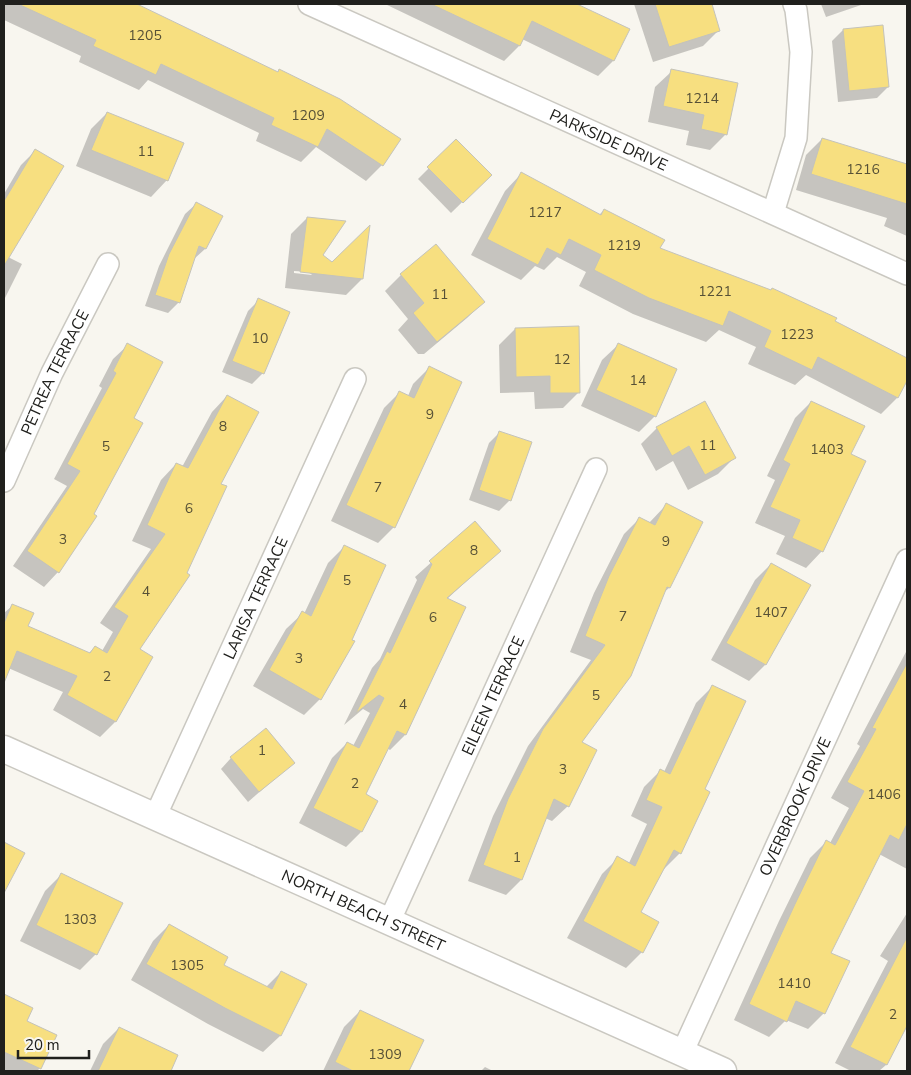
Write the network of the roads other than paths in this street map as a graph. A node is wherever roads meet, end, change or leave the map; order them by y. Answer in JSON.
{"nodes":[{"id":1,"x":309,"y":4,"type":"edge"},
{"id":2,"x":794,"y":4,"type":"edge"},
{"id":3,"x":773,"y":212,"type":"junction"},
{"id":4,"x":108,"y":264,"type":"dead end"},
{"id":5,"x":907,"y":274,"type":"edge"},
{"id":6,"x":355,"y":379,"type":"dead end"},
{"id":7,"x":596,"y":469,"type":"dead end"},
{"id":8,"x":4,"y":481,"type":"edge"},
{"id":9,"x":907,"y":560,"type":"edge"},
{"id":10,"x":4,"y":749,"type":"edge"},
{"id":11,"x":155,"y":817,"type":"junction"},
{"id":12,"x":389,"y":922,"type":"junction"},
{"id":13,"x":682,"y":1053,"type":"junction"},
{"id":14,"x":723,"y":1071,"type":"edge"}],
"edges":[{"from":1,"to":3,"type":"street","name":"PARKSIDE DRIVE"},
{"from":2,"to":3,"type":"street"},
{"from":3,"to":5,"type":"street","name":"PARKSIDE DRIVE"},
{"from":4,"to":8,"type":"street","name":"PETREA TERRACE"},
{"from":6,"to":11,"type":"street","name":"LARISA TERRACE"},
{"from":7,"to":12,"type":"street","name":"EILEEN TERRACE"},
{"from":9,"to":13,"type":"street","name":"OVERBROOK DRIVE"},
{"from":10,"to":11,"type":"street","name":"NORTH BEACH STREET"},
{"from":11,"to":12,"type":"street","name":"NORTH BEACH STREET"},
{"from":12,"to":13,"type":"street","name":"NORTH BEACH STREET"},
{"from":13,"to":14,"type":"street","name":"NORTH BEACH STREET"}]}
